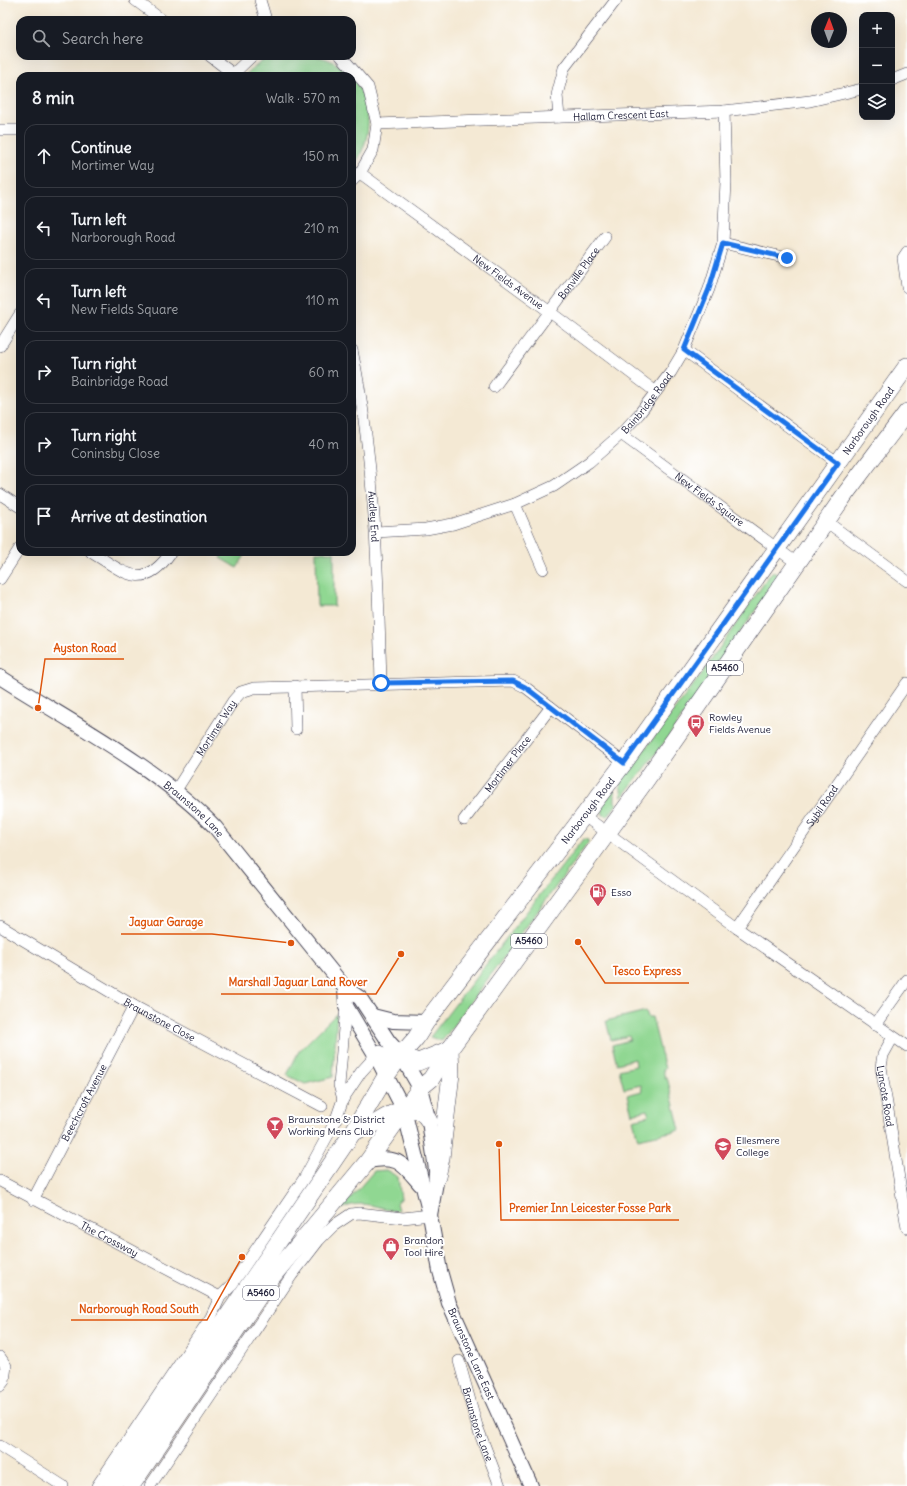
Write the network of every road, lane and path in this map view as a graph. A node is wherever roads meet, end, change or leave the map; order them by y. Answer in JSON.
{"nodes":[{"id":1,"x":135,"y":0,"type":"edge"},
{"id":2,"x":260,"y":0,"type":"edge"},
{"id":3,"x":614,"y":1,"type":"edge"},
{"id":4,"x":157,"y":16,"type":"edge"},
{"id":5,"x":265,"y":16,"type":"edge"},
{"id":6,"x":215,"y":60,"type":"edge"},
{"id":7,"x":247,"y":60,"type":"edge"},
{"id":8,"x":344,"y":60,"type":"edge"},
{"id":9,"x":229,"y":72,"type":"edge"},
{"id":10,"x":233,"y":72,"type":"edge"},
{"id":11,"x":355,"y":72,"type":"edge"},
{"id":12,"x":356,"y":73,"type":"edge"},
{"id":13,"x":907,"y":74,"type":"edge"},
{"id":14,"x":895,"y":79,"type":"edge"},
{"id":15,"x":859,"y":90,"type":"edge"},
{"id":16,"x":724,"y":111,"type":"junction"},
{"id":17,"x":559,"y":116,"type":"junction"},
{"id":18,"x":377,"y":124,"type":"junction"},
{"id":19,"x":0,"y":130,"type":"edge"},
{"id":20,"x":16,"y":130,"type":"edge"},
{"id":21,"x":356,"y":177,"type":"edge"},
{"id":22,"x":605,"y":237,"type":"dead end"},
{"id":23,"x":723,"y":243,"type":"junction"},
{"id":24,"x":907,"y":252,"type":"edge"},
{"id":25,"x":787,"y":258,"type":"dead end"},
{"id":26,"x":907,"y":287,"type":"edge"},
{"id":27,"x":550,"y":312,"type":"junction"},
{"id":28,"x":16,"y":320,"type":"edge"},
{"id":29,"x":0,"y":346,"type":"edge"},
{"id":30,"x":684,"y":350,"type":"junction"},
{"id":31,"x":907,"y":366,"type":"edge"},
{"id":32,"x":356,"y":387,"type":"edge"},
{"id":33,"x":494,"y":387,"type":"dead end"},
{"id":34,"x":656,"y":392,"type":"junction"},
{"id":35,"x":907,"y":412,"type":"edge"},
{"id":36,"x":621,"y":434,"type":"junction"},
{"id":37,"x":838,"y":463,"type":"junction"},
{"id":38,"x":0,"y":494,"type":"edge"},
{"id":39,"x":16,"y":504,"type":"edge"},
{"id":40,"x":515,"y":504,"type":"junction"},
{"id":41,"x":827,"y":522,"type":"junction"},
{"id":42,"x":376,"y":532,"type":"junction"},
{"id":43,"x":777,"y":549,"type":"junction"},
{"id":44,"x":16,"y":554,"type":"edge"},
{"id":45,"x":97,"y":556,"type":"edge"},
{"id":46,"x":168,"y":556,"type":"edge"},
{"id":47,"x":798,"y":564,"type":"junction"},
{"id":48,"x":543,"y":569,"type":"dead end"},
{"id":49,"x":0,"y":579,"type":"edge"},
{"id":50,"x":907,"y":581,"type":"edge"},
{"id":51,"x":0,"y":677,"type":"edge"},
{"id":52,"x":381,"y":683,"type":"junction"},
{"id":53,"x":907,"y":683,"type":"edge"},
{"id":54,"x":295,"y":686,"type":"junction"},
{"id":55,"x":551,"y":707,"type":"junction"},
{"id":56,"x":296,"y":729,"type":"dead end"},
{"id":57,"x":624,"y":763,"type":"junction"},
{"id":58,"x":176,"y":790,"type":"junction"},
{"id":59,"x":583,"y":815,"type":"junction"},
{"id":60,"x":464,"y":820,"type":"dead end"},
{"id":61,"x":606,"y":833,"type":"junction"},
{"id":62,"x":0,"y":926,"type":"edge"},
{"id":63,"x":737,"y":928,"type":"junction"},
{"id":64,"x":907,"y":980,"type":"edge"},
{"id":65,"x":345,"y":988,"type":"junction"},
{"id":66,"x":134,"y":1006,"type":"junction"},
{"id":67,"x":346,"y":1006,"type":"junction"},
{"id":68,"x":373,"y":1016,"type":"junction"},
{"id":69,"x":426,"y":1022,"type":"junction"},
{"id":70,"x":875,"y":1025,"type":"junction"},
{"id":71,"x":893,"y":1037,"type":"junction"},
{"id":72,"x":389,"y":1042,"type":"junction"},
{"id":73,"x":907,"y":1046,"type":"edge"},
{"id":74,"x":450,"y":1049,"type":"junction"},
{"id":75,"x":401,"y":1055,"type":"junction"},
{"id":76,"x":376,"y":1056,"type":"junction"},
{"id":77,"x":386,"y":1076,"type":"junction"},
{"id":78,"x":420,"y":1088,"type":"junction"},
{"id":79,"x":342,"y":1099,"type":"junction"},
{"id":80,"x":322,"y":1106,"type":"dead end"},
{"id":81,"x":404,"y":1110,"type":"junction"},
{"id":82,"x":429,"y":1121,"type":"junction"},
{"id":83,"x":353,"y":1132,"type":"junction"},
{"id":84,"x":368,"y":1161,"type":"junction"},
{"id":85,"x":437,"y":1177,"type":"junction"},
{"id":86,"x":0,"y":1181,"type":"edge"},
{"id":87,"x":422,"y":1186,"type":"junction"},
{"id":88,"x":310,"y":1193,"type":"junction"},
{"id":89,"x":33,"y":1200,"type":"junction"},
{"id":90,"x":430,"y":1215,"type":"junction"},
{"id":91,"x":278,"y":1216,"type":"junction"},
{"id":92,"x":907,"y":1228,"type":"edge"},
{"id":93,"x":220,"y":1297,"type":"junction"},
{"id":94,"x":0,"y":1357,"type":"edge"},
{"id":95,"x":459,"y":1361,"type":"dead end"},
{"id":96,"x":0,"y":1386,"type":"edge"},
{"id":97,"x":0,"y":1446,"type":"edge"},
{"id":98,"x":63,"y":1486,"type":"edge"},
{"id":99,"x":97,"y":1486,"type":"edge"},
{"id":100,"x":112,"y":1486,"type":"edge"},
{"id":101,"x":131,"y":1486,"type":"edge"},
{"id":102,"x":150,"y":1486,"type":"edge"},
{"id":103,"x":500,"y":1486,"type":"edge"},
{"id":104,"x":531,"y":1486,"type":"edge"}],
"edges":[{"from":1,"to":4,"type":"street"},
{"from":2,"to":5,"type":"street"},
{"from":3,"to":17,"type":"street"},
{"from":6,"to":9,"type":"street"},
{"from":7,"to":10,"type":"street"},
{"from":8,"to":11,"type":"street"},
{"from":12,"to":18,"type":"street"},
{"from":13,"to":14,"type":"street"},
{"from":15,"to":16,"type":"street","name":"Hallam Crescent East"},
{"from":16,"to":17,"type":"street","name":"Hallam Crescent East"},
{"from":16,"to":23,"type":"street","name":"Bainbridge Road"},
{"from":17,"to":18,"type":"street","name":"Hallam Crescent East"},
{"from":18,"to":21,"type":"street"},
{"from":19,"to":20,"type":"street"},
{"from":21,"to":27,"type":"street","name":"New Fields Avenue"},
{"from":22,"to":27,"type":"street","name":"Bonville Place"},
{"from":23,"to":25,"type":"street"},
{"from":23,"to":30,"type":"street","name":"Bainbridge Road"},
{"from":24,"to":26,"type":"street"},
{"from":27,"to":33,"type":"street","name":"Bonville Place"},
{"from":27,"to":34,"type":"street","name":"New Fields Avenue"},
{"from":28,"to":29,"type":"street"},
{"from":30,"to":34,"type":"street","name":"Bainbridge Road"},
{"from":30,"to":37,"type":"street"},
{"from":31,"to":37,"type":"main road","name":"Narborough Road","number":"A5460"},
{"from":32,"to":42,"type":"street","name":"Audley End"},
{"from":34,"to":36,"type":"street","name":"Bainbridge Road"},
{"from":35,"to":41,"type":"main road","number":"A5460"},
{"from":36,"to":40,"type":"street","name":"Bainbridge Road"},
{"from":36,"to":43,"type":"street","name":"New Fields Square"},
{"from":37,"to":43,"type":"main road","name":"Narborough Road","number":"A5460"},
{"from":38,"to":39,"type":"street"},
{"from":40,"to":42,"type":"street","name":"Bainbridge Road"},
{"from":40,"to":48,"type":"street"},
{"from":41,"to":47,"type":"main road","number":"A5460"},
{"from":41,"to":50,"type":"street"},
{"from":42,"to":52,"type":"street","name":"Audley End"},
{"from":43,"to":47,"type":"street","name":"New Fields Square"},
{"from":43,"to":57,"type":"main road","name":"Narborough Road","number":"A5460"},
{"from":44,"to":49,"type":"street"},
{"from":45,"to":46,"type":"street"},
{"from":47,"to":61,"type":"main road","number":"A5460"},
{"from":51,"to":58,"type":"street","name":"Braunstone Lane"},
{"from":52,"to":54,"type":"street","name":"Mortimer Way"},
{"from":52,"to":55,"type":"street","name":"Mortimer Way"},
{"from":53,"to":63,"type":"street","name":"Sybil Road"},
{"from":54,"to":56,"type":"street"},
{"from":54,"to":58,"type":"street","name":"Mortimer Way"},
{"from":55,"to":57,"type":"street","name":"Mortimer Way"},
{"from":55,"to":60,"type":"street","name":"Mortimer Place"},
{"from":57,"to":59,"type":"main road","name":"Narborough Road","number":"A5460"},
{"from":58,"to":65,"type":"street","name":"Braunstone Lane"},
{"from":59,"to":61,"type":"street"},
{"from":59,"to":69,"type":"main road","name":"Narborough Road","number":"A5460"},
{"from":61,"to":63,"type":"street"},
{"from":61,"to":74,"type":"main road","number":"A5460"},
{"from":62,"to":66,"type":"street","name":"Braunstone Close"},
{"from":63,"to":70,"type":"street"},
{"from":64,"to":70,"type":"street"},
{"from":65,"to":67,"type":"street"},
{"from":65,"to":68,"type":"street","name":"Braunstone Lane"},
{"from":66,"to":80,"type":"street","name":"Braunstone Close"},
{"from":66,"to":89,"type":"street","name":"Beechcroft Avenue"},
{"from":67,"to":76,"type":"street"},
{"from":67,"to":79,"type":"street"},
{"from":68,"to":69,"type":"street"},
{"from":68,"to":72,"type":"street","name":"Braunstone Lane"},
{"from":69,"to":75,"type":"main road","name":"Narborough Road","number":"A5460"},
{"from":70,"to":71,"type":"street"},
{"from":71,"to":73,"type":"street"},
{"from":71,"to":92,"type":"street","name":"Lyncote Road"},
{"from":72,"to":75,"type":"street","name":"Braunstone Lane"},
{"from":72,"to":76,"type":"street"},
{"from":74,"to":75,"type":"main road"},
{"from":74,"to":78,"type":"main road","number":"A5460"},
{"from":74,"to":85,"type":"main road"},
{"from":75,"to":76,"type":"main road"},
{"from":75,"to":77,"type":"main road","number":"A5460"},
{"from":75,"to":78,"type":"street","name":"Braunstone Lane East"},
{"from":76,"to":77,"type":"street"},
{"from":76,"to":79,"type":"street"},
{"from":77,"to":81,"type":"street","name":"Braunstone Lane East"},
{"from":77,"to":83,"type":"main road","number":"A5460"},
{"from":78,"to":81,"type":"main road","number":"A5460"},
{"from":78,"to":82,"type":"street","name":"Braunstone Lane East"},
{"from":79,"to":91,"type":"street"},
{"from":81,"to":82,"type":"main road"},
{"from":81,"to":83,"type":"main road"},
{"from":81,"to":84,"type":"main road","number":"A5460"},
{"from":81,"to":87,"type":"street","name":"Braunstone Lane East"},
{"from":82,"to":85,"type":"street","name":"Braunstone Lane East"},
{"from":83,"to":88,"type":"main road","number":"A5460"},
{"from":84,"to":87,"type":"street"},
{"from":84,"to":101,"type":"main road","number":"A5460"},
{"from":85,"to":90,"type":"street","name":"Braunstone Lane East"},
{"from":86,"to":89,"type":"street","name":"The Crossway"},
{"from":87,"to":90,"type":"street","name":"Braunstone Lane East"},
{"from":88,"to":91,"type":"street"},
{"from":88,"to":100,"type":"main road","number":"A5460"},
{"from":89,"to":93,"type":"street","name":"The Crossway"},
{"from":90,"to":102,"type":"street"},
{"from":90,"to":104,"type":"street","name":"Braunstone Lane East"},
{"from":91,"to":93,"type":"street"},
{"from":93,"to":99,"type":"street"},
{"from":94,"to":96,"type":"street"},
{"from":95,"to":103,"type":"street","name":"Braunstone Lane"},
{"from":97,"to":98,"type":"street"}]}
